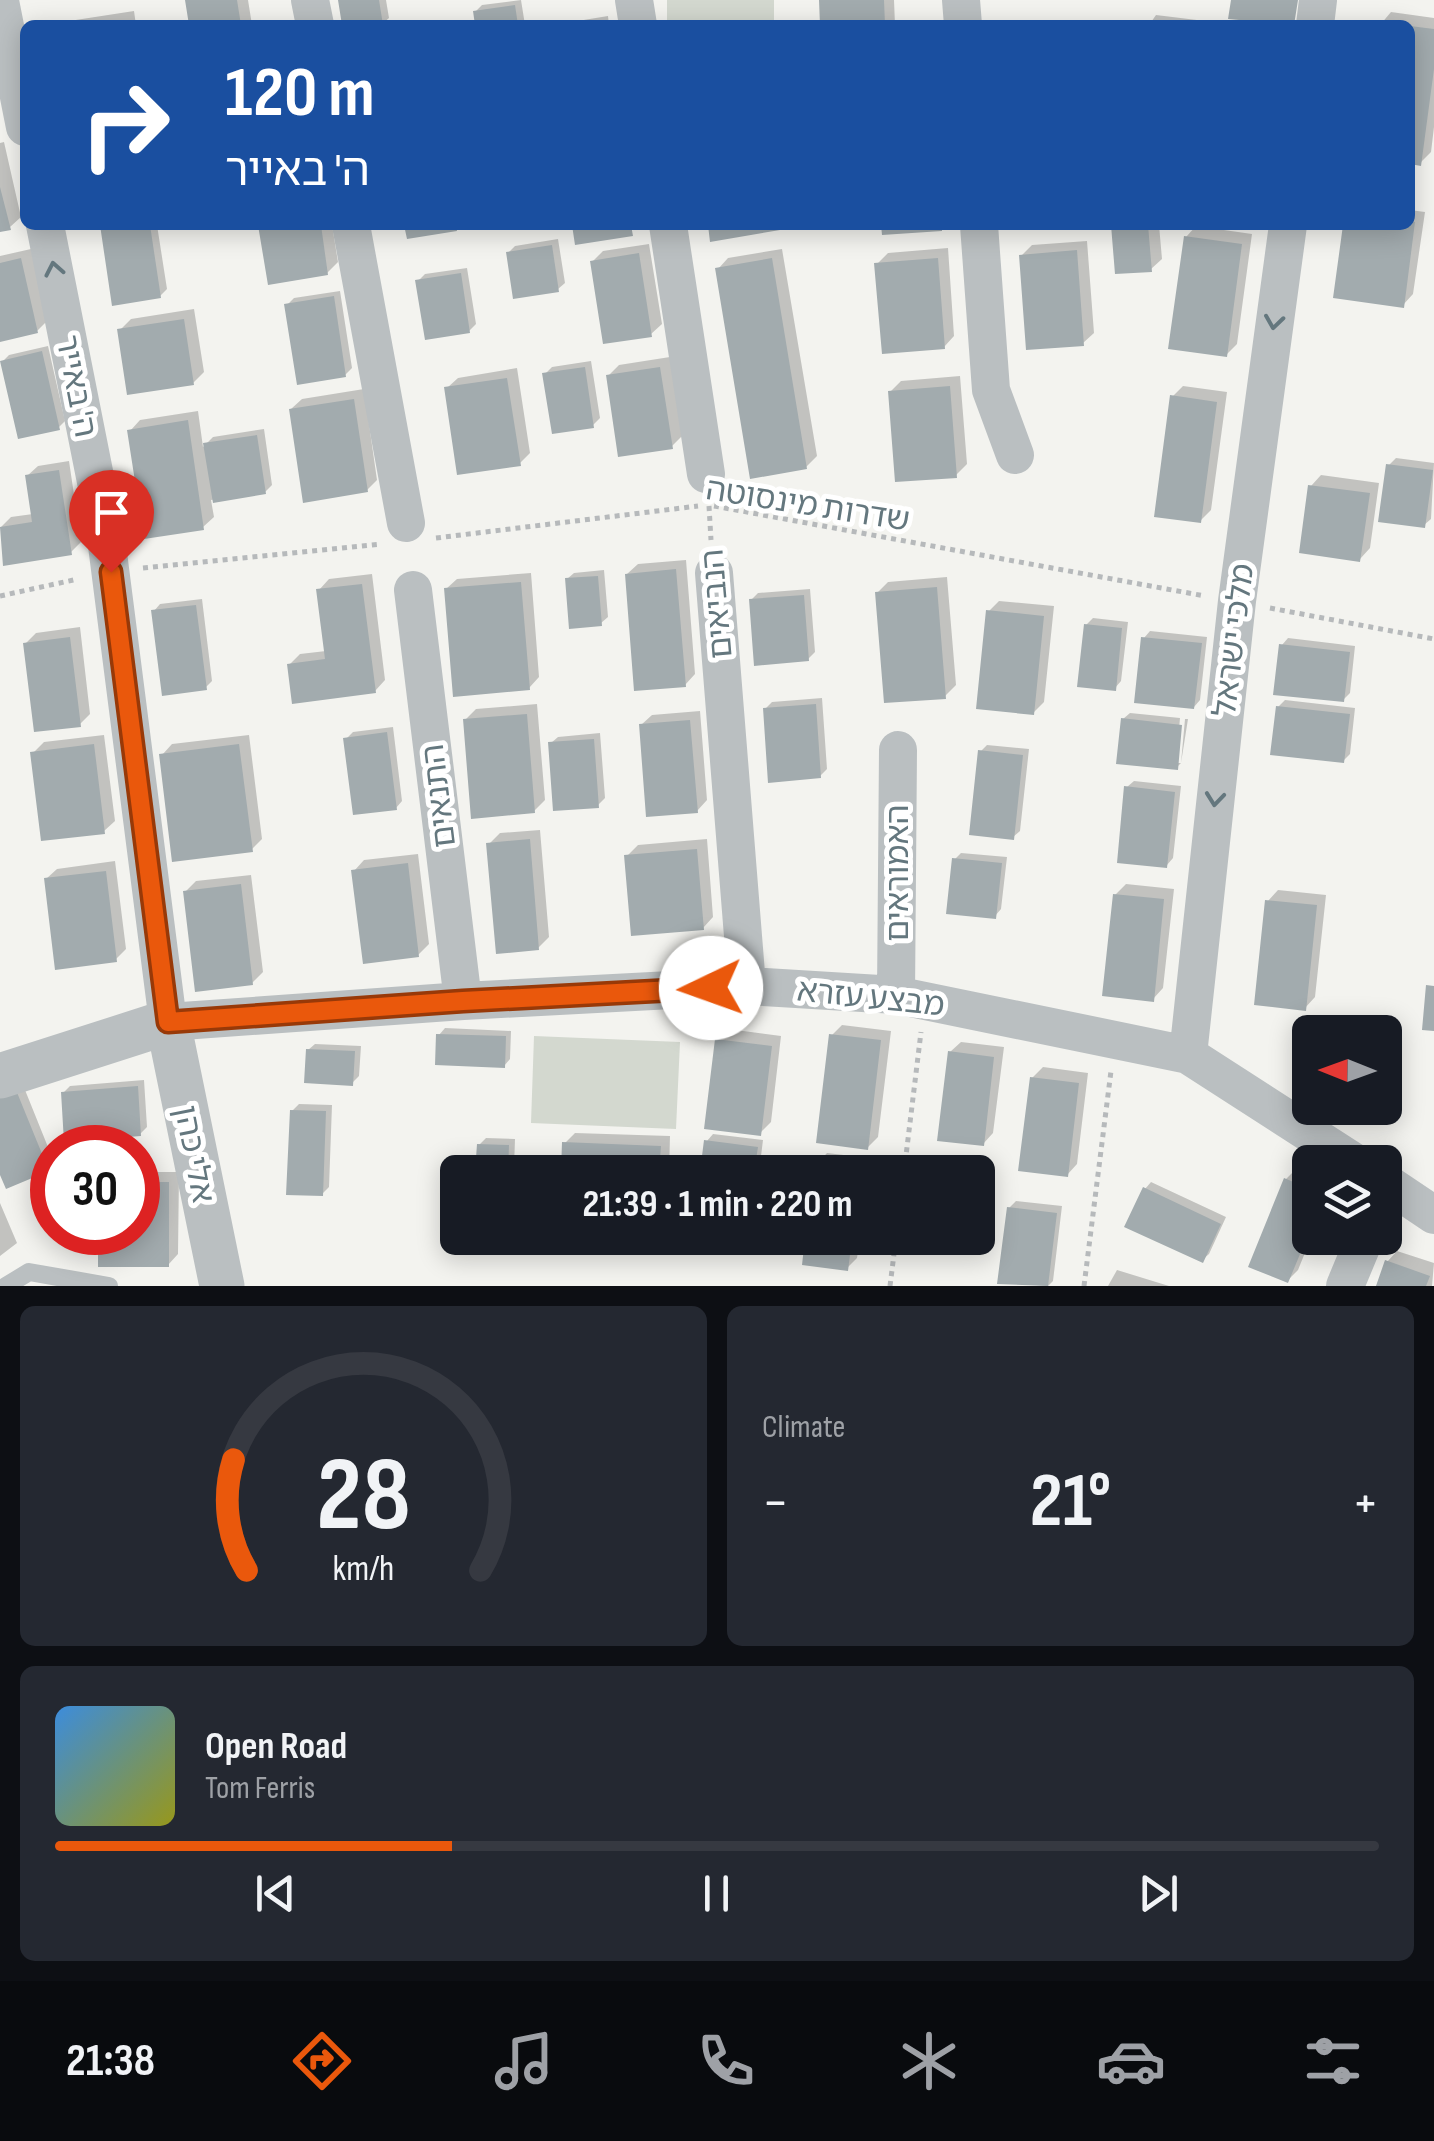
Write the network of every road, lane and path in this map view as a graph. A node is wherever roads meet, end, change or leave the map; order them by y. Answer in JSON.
{"nodes":[{"id":1,"x":18,"y":0,"type":"edge"},
{"id":2,"x":0,"y":3,"type":"edge"},
{"id":3,"x":20,"y":101,"type":"edge"},
{"id":4,"x":46,"y":230,"type":"edge"},
{"id":5,"x":352,"y":230,"type":"edge"},
{"id":6,"x":669,"y":230,"type":"edge"},
{"id":7,"x":978,"y":230,"type":"edge"},
{"id":8,"x":1287,"y":230,"type":"edge"},
{"id":9,"x":1015,"y":454,"type":"dead end"},
{"id":10,"x":708,"y":489,"type":"junction"},
{"id":11,"x":406,"y":535,"type":"junction"},
{"id":12,"x":111,"y":572,"type":"junction"},
{"id":13,"x":714,"y":574,"type":"joint"},
{"id":14,"x":412,"y":590,"type":"dead end"},
{"id":15,"x":0,"y":596,"type":"edge"},
{"id":16,"x":1237,"y":601,"type":"junction"},
{"id":17,"x":1434,"y":639,"type":"edge"},
{"id":18,"x":898,"y":750,"type":"dead end"},
{"id":19,"x":747,"y":986,"type":"junction"},
{"id":20,"x":910,"y":997,"type":"junction"},
{"id":21,"x":463,"y":1001,"type":"junction"},
{"id":22,"x":168,"y":1022,"type":"junction"},
{"id":23,"x":1116,"y":1038,"type":"junction"},
{"id":24,"x":1188,"y":1055,"type":"junction"},
{"id":25,"x":0,"y":1076,"type":"edge"},
{"id":26,"x":1328,"y":1145,"type":"edge"},
{"id":27,"x":905,"y":1155,"type":"edge"},
{"id":28,"x":1402,"y":1195,"type":"edge"},
{"id":29,"x":1434,"y":1214,"type":"edge"},
{"id":30,"x":894,"y":1255,"type":"edge"},
{"id":31,"x":1358,"y":1255,"type":"edge"},
{"id":32,"x":6,"y":1286,"type":"edge"},
{"id":33,"x":110,"y":1286,"type":"edge"},
{"id":34,"x":222,"y":1286,"type":"edge"},
{"id":35,"x":890,"y":1286,"type":"edge"},
{"id":36,"x":1084,"y":1286,"type":"edge"},
{"id":37,"x":1344,"y":1286,"type":"edge"}],
"edges":[{"from":1,"to":2,"type":"street"},
{"from":2,"to":3,"type":"street"},
{"from":12,"to":4,"type":"street","name":"ה' באייר","one_way":true},
{"from":5,"to":11,"type":"street"},
{"from":6,"to":10,"type":"street"},
{"from":7,"to":9,"type":"street"},
{"from":8,"to":16,"type":"street","name":"מלכי ישראל","one_way":true},
{"from":10,"to":11,"type":"path","name":"שדרות מינסוטה"},
{"from":10,"to":13,"type":"path","name":"הנביאים"},
{"from":10,"to":16,"type":"path","name":"שדרות מינסוטה"},
{"from":11,"to":12,"type":"path","name":"שדרות מינסוטה"},
{"from":12,"to":15,"type":"path","name":"שדרות מינסוטה"},
{"from":12,"to":22,"type":"street","name":"ה' באייר"},
{"from":13,"to":19,"type":"street","name":"הנביאים"},
{"from":14,"to":21,"type":"street","name":"התנאים"},
{"from":16,"to":17,"type":"path","name":"שדרות מינסוטה"},
{"from":16,"to":24,"type":"street","name":"מלכי ישראל","one_way":true},
{"from":18,"to":20,"type":"street","name":"האמוראים"},
{"from":19,"to":20,"type":"street","name":"מבצע עזרא"},
{"from":19,"to":21,"type":"street","name":"מבצע עזרא"},
{"from":20,"to":23,"type":"street","name":"מבצע עזרא"},
{"from":20,"to":27,"type":"path"},
{"from":21,"to":22,"type":"street","name":"מבצע עזרא"},
{"from":22,"to":25,"type":"street","name":"מבצע עזרא"},
{"from":22,"to":34,"type":"street","name":"אלי כהן"},
{"from":23,"to":24,"type":"street","name":"מבצע עזרא"},
{"from":23,"to":36,"type":"path"},
{"from":24,"to":26,"type":"street","name":"מבצע עזרא"},
{"from":28,"to":29,"type":"street"},
{"from":30,"to":35,"type":"path"},
{"from":31,"to":37,"type":"street"},
{"from":32,"to":33,"type":"lane"}]}
